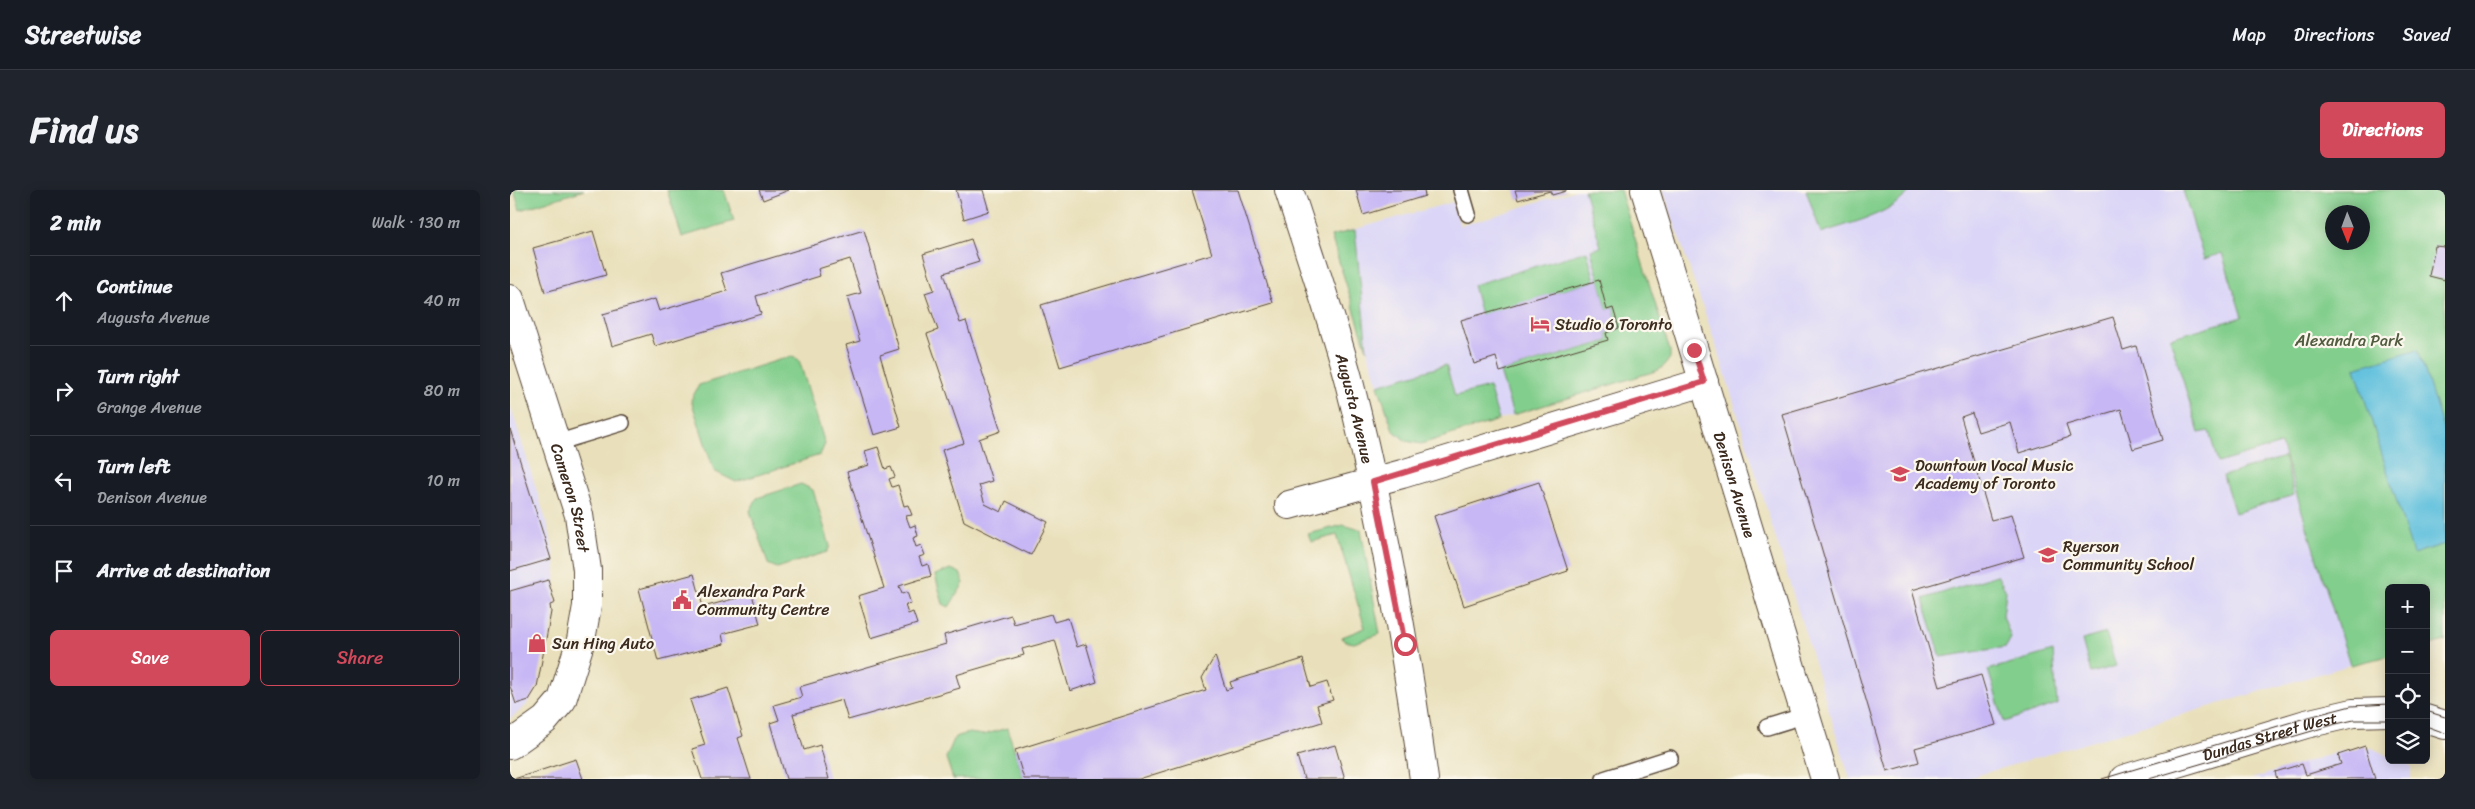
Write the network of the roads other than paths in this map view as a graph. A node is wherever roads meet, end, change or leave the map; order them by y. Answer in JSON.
{"nodes":[{"id":1,"x":1289,"y":190,"type":"edge"},
{"id":2,"x":1461,"y":190,"type":"edge"},
{"id":3,"x":1645,"y":190,"type":"edge"},
{"id":4,"x":1468,"y":214,"type":"dead end"},
{"id":5,"x":510,"y":299,"type":"edge"},
{"id":6,"x":1704,"y":382,"type":"junction"},
{"id":7,"x":622,"y":423,"type":"dead end"},
{"id":8,"x":556,"y":443,"type":"junction"},
{"id":9,"x":1373,"y":482,"type":"junction"},
{"id":10,"x":1289,"y":505,"type":"dead end"},
{"id":11,"x":2385,"y":712,"type":"edge"},
{"id":12,"x":1806,"y":715,"type":"junction"},
{"id":13,"x":2430,"y":720,"type":"edge"},
{"id":14,"x":2445,"y":725,"type":"edge"},
{"id":15,"x":1767,"y":727,"type":"dead end"},
{"id":16,"x":512,"y":738,"type":"edge"},
{"id":17,"x":1670,"y":758,"type":"dead end"},
{"id":18,"x":1424,"y":779,"type":"edge"},
{"id":19,"x":1604,"y":779,"type":"edge"},
{"id":20,"x":1825,"y":779,"type":"edge"},
{"id":21,"x":2124,"y":779,"type":"edge"}],
"edges":[{"from":1,"to":9,"type":"street","name":"Augusta Avenue"},
{"from":2,"to":4,"type":"lane"},
{"from":3,"to":6,"type":"street","name":"Denison Avenue"},
{"from":5,"to":8,"type":"street","name":"Cameron Street"},
{"from":6,"to":9,"type":"street"},
{"from":6,"to":12,"type":"street","name":"Denison Avenue"},
{"from":7,"to":8,"type":"lane"},
{"from":8,"to":16,"type":"street","name":"Cameron Street"},
{"from":9,"to":10,"type":"street"},
{"from":9,"to":18,"type":"street","name":"Augusta Avenue"},
{"from":11,"to":21,"type":"street","name":"Dundas Street West"},
{"from":12,"to":15,"type":"lane"},
{"from":12,"to":20,"type":"street","name":"Denison Avenue"},
{"from":13,"to":14,"type":"street"},
{"from":17,"to":19,"type":"lane"}]}
